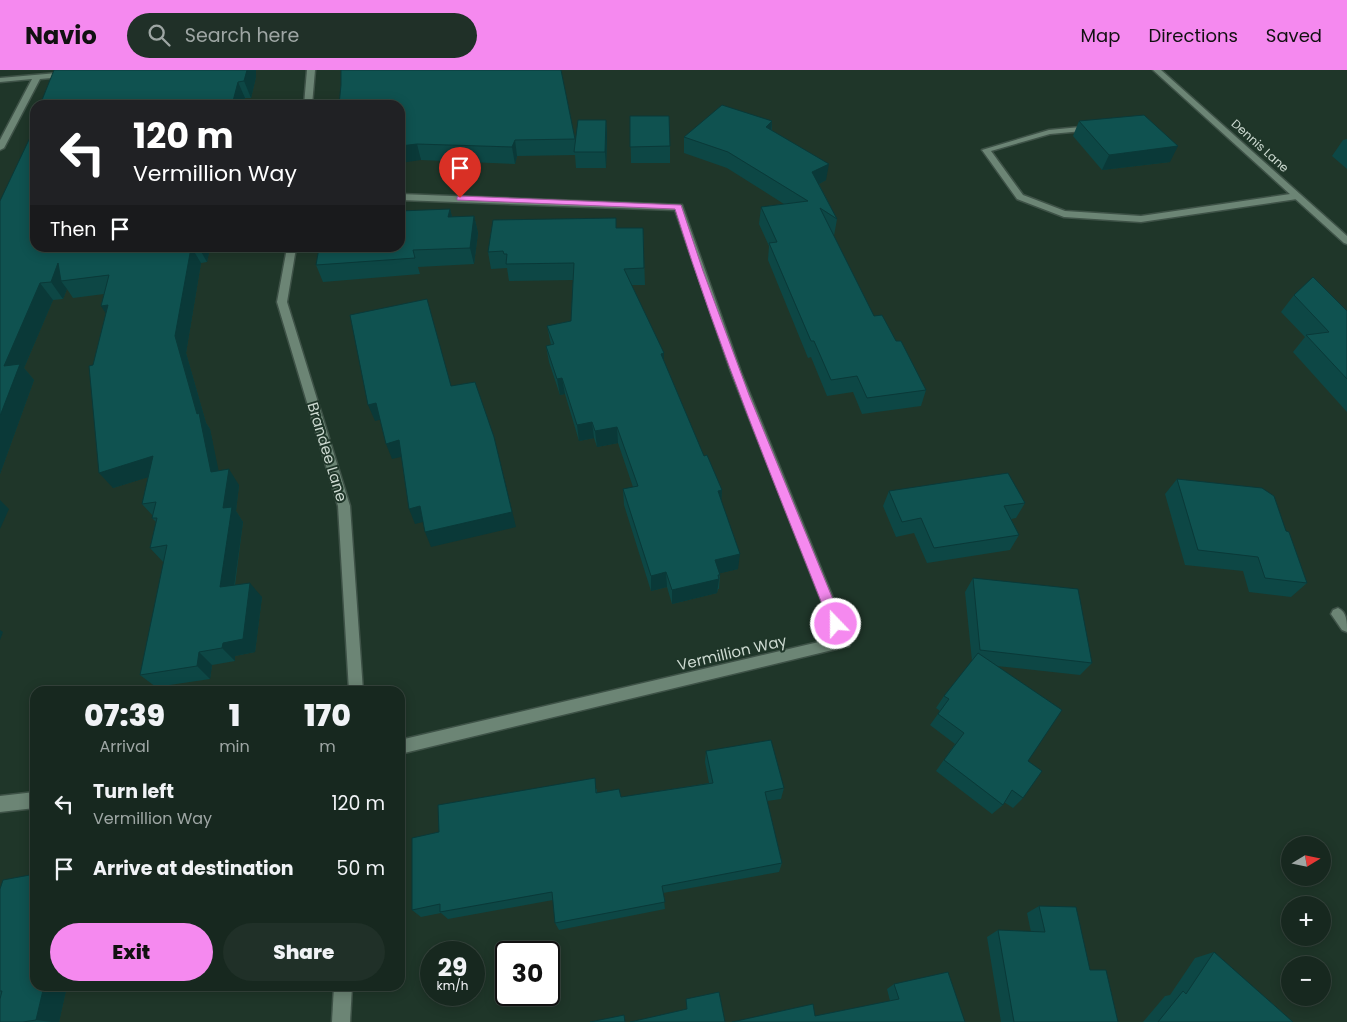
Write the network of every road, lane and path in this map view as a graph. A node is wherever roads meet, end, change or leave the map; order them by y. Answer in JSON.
{"nodes":[{"id":1,"x":311,"y":70,"type":"edge"},
{"id":2,"x":1157,"y":70,"type":"edge"},
{"id":3,"x":77,"y":73,"type":"edge"},
{"id":4,"x":37,"y":77,"type":"junction"},
{"id":5,"x":0,"y":80,"type":"edge"},
{"id":6,"x":308,"y":100,"type":"edge"},
{"id":7,"x":1098,"y":127,"type":"edge"},
{"id":8,"x":0,"y":148,"type":"edge"},
{"id":9,"x":1297,"y":196,"type":"junction"},
{"id":10,"x":405,"y":197,"type":"edge"},
{"id":11,"x":1347,"y":241,"type":"edge"},
{"id":12,"x":290,"y":252,"type":"edge"},
{"id":13,"x":1338,"y":614,"type":"dead end"},
{"id":14,"x":1347,"y":626,"type":"edge"},
{"id":15,"x":356,"y":686,"type":"edge"},
{"id":16,"x":405,"y":746,"type":"edge"},
{"id":17,"x":30,"y":801,"type":"edge"},
{"id":18,"x":0,"y":804,"type":"edge"},
{"id":19,"x":344,"y":991,"type":"edge"},
{"id":20,"x":341,"y":1022,"type":"edge"}],
"edges":[{"from":1,"to":6,"type":"street"},
{"from":2,"to":9,"type":"street","name":"Dennis Lane"},
{"from":3,"to":4,"type":"street"},
{"from":4,"to":5,"type":"street"},
{"from":4,"to":8,"type":"street"},
{"from":7,"to":9,"type":"street"},
{"from":9,"to":11,"type":"street","name":"Dennis Lane"},
{"from":10,"to":16,"type":"street","name":"Vermillion Way"},
{"from":12,"to":15,"type":"street","name":"Brandee Lane"},
{"from":13,"to":14,"type":"street"},
{"from":17,"to":18,"type":"street"},
{"from":19,"to":20,"type":"street"}]}
